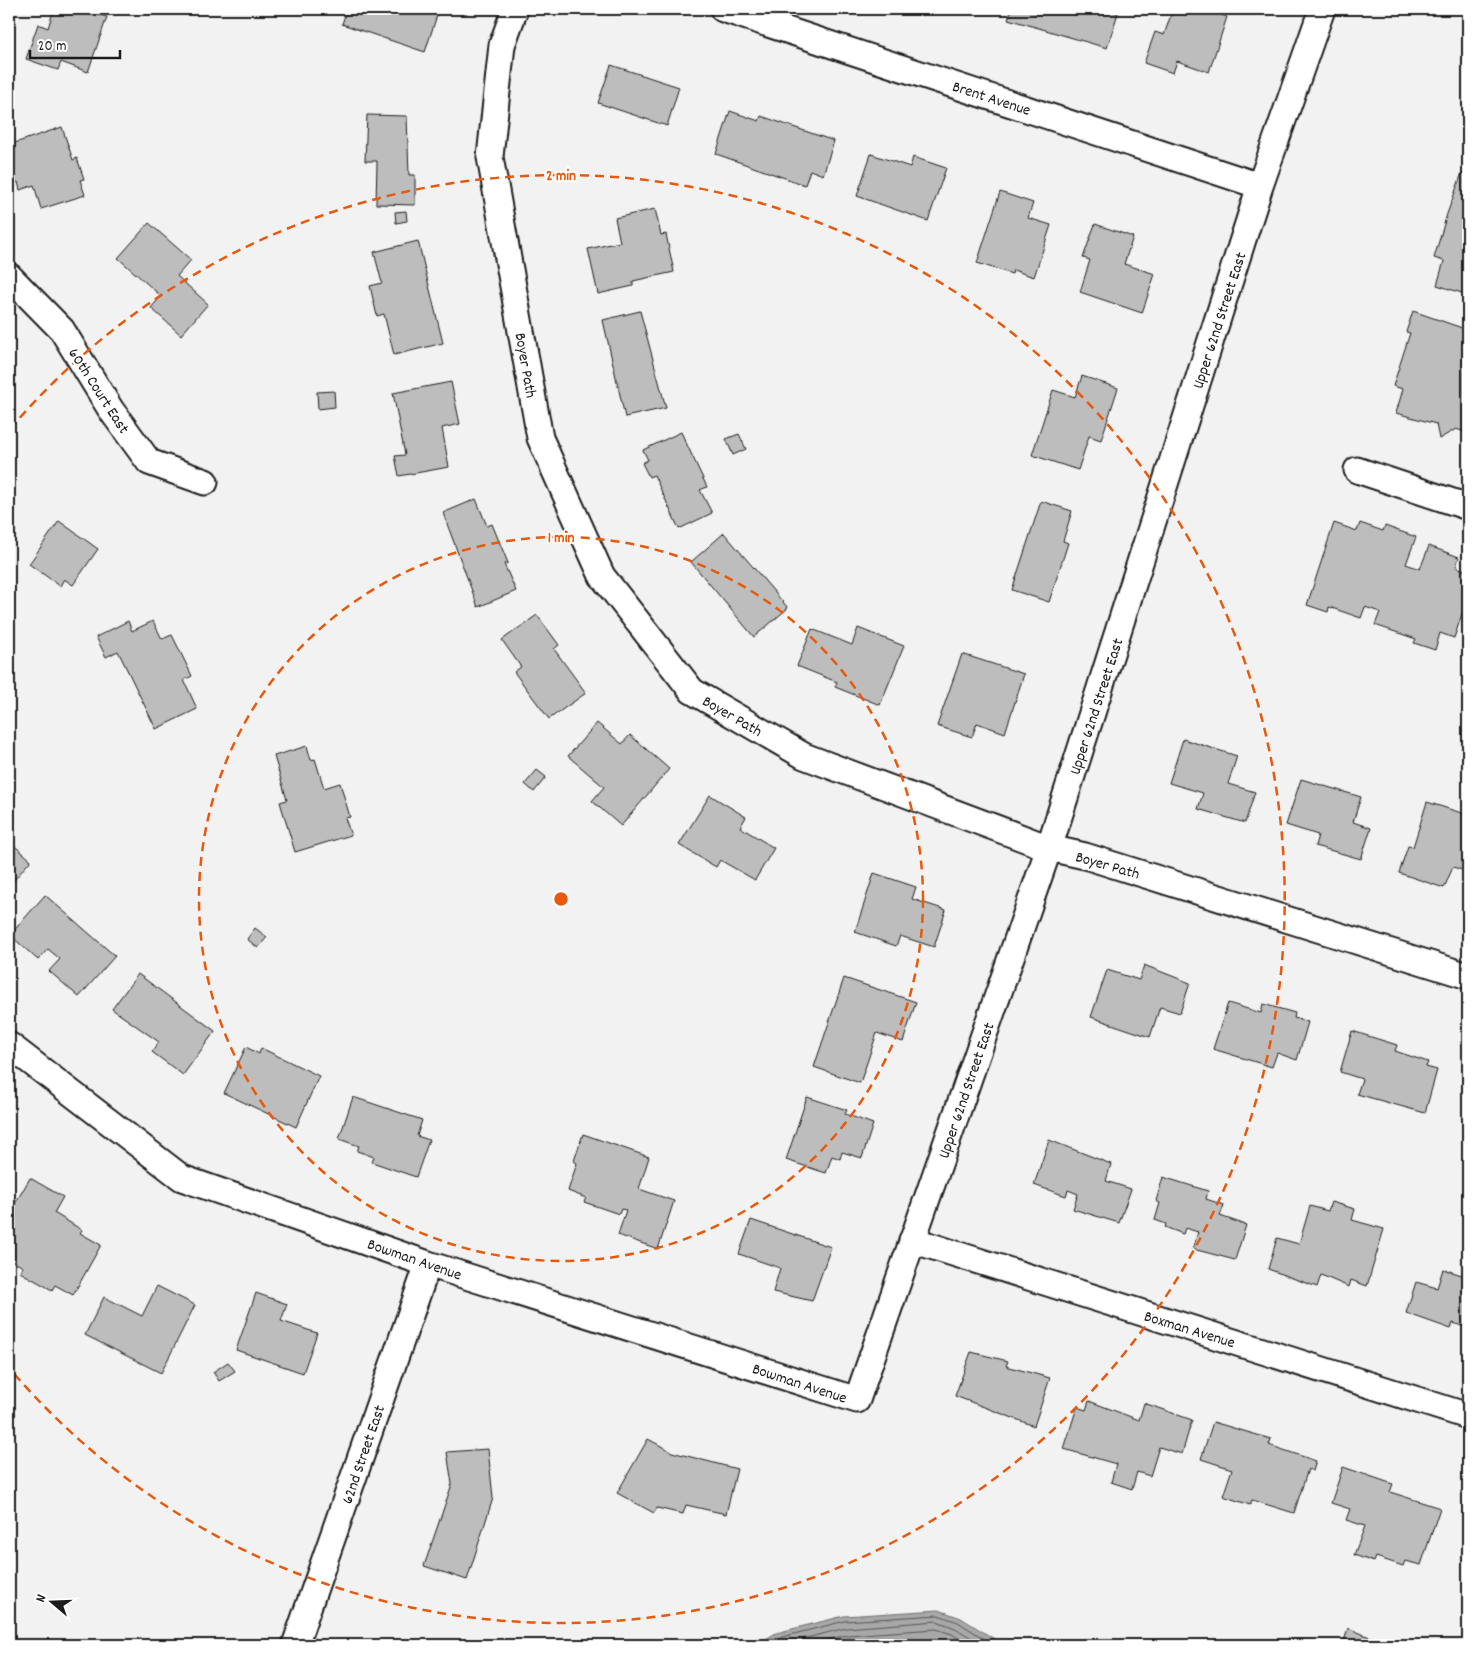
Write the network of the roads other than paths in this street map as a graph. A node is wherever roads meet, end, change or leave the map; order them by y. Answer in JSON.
{"nodes":[{"id":1,"x":515,"y":9,"type":"edge"},
{"id":2,"x":723,"y":9,"type":"edge"},
{"id":3,"x":1322,"y":9,"type":"edge"},
{"id":4,"x":1260,"y":186,"type":"junction"},
{"id":5,"x":9,"y":276,"type":"edge"},
{"id":6,"x":1357,"y":470,"type":"dead end"},
{"id":7,"x":205,"y":482,"type":"dead end"},
{"id":8,"x":1468,"y":507,"type":"edge"},
{"id":9,"x":1050,"y":848,"type":"junction"},
{"id":10,"x":1468,"y":976,"type":"edge"},
{"id":11,"x":9,"y":1045,"type":"edge"},
{"id":12,"x":912,"y":1240,"type":"junction"},
{"id":13,"x":428,"y":1264,"type":"junction"},
{"id":14,"x":857,"y":1400,"type":"joint"},
{"id":15,"x":1468,"y":1416,"type":"edge"},
{"id":16,"x":295,"y":1645,"type":"edge"}],
"edges":[{"from":1,"to":9,"type":"street","name":"Boyer Path"},
{"from":2,"to":4,"type":"street","name":"Brent Avenue"},
{"from":3,"to":4,"type":"street","name":"Upper 62nd Street East"},
{"from":4,"to":9,"type":"street","name":"Upper 62nd Street East"},
{"from":5,"to":7,"type":"street","name":"60th Court East"},
{"from":6,"to":8,"type":"street"},
{"from":9,"to":10,"type":"street","name":"Boyer Path"},
{"from":9,"to":12,"type":"street","name":"Upper 62nd Street East"},
{"from":11,"to":13,"type":"street","name":"Bowman Avenue"},
{"from":12,"to":14,"type":"street","name":"Upper 62nd Street East"},
{"from":12,"to":15,"type":"street","name":"Boxman Avenue"},
{"from":13,"to":14,"type":"street","name":"Bowman Avenue"},
{"from":13,"to":16,"type":"street","name":"62nd Street East"}]}
